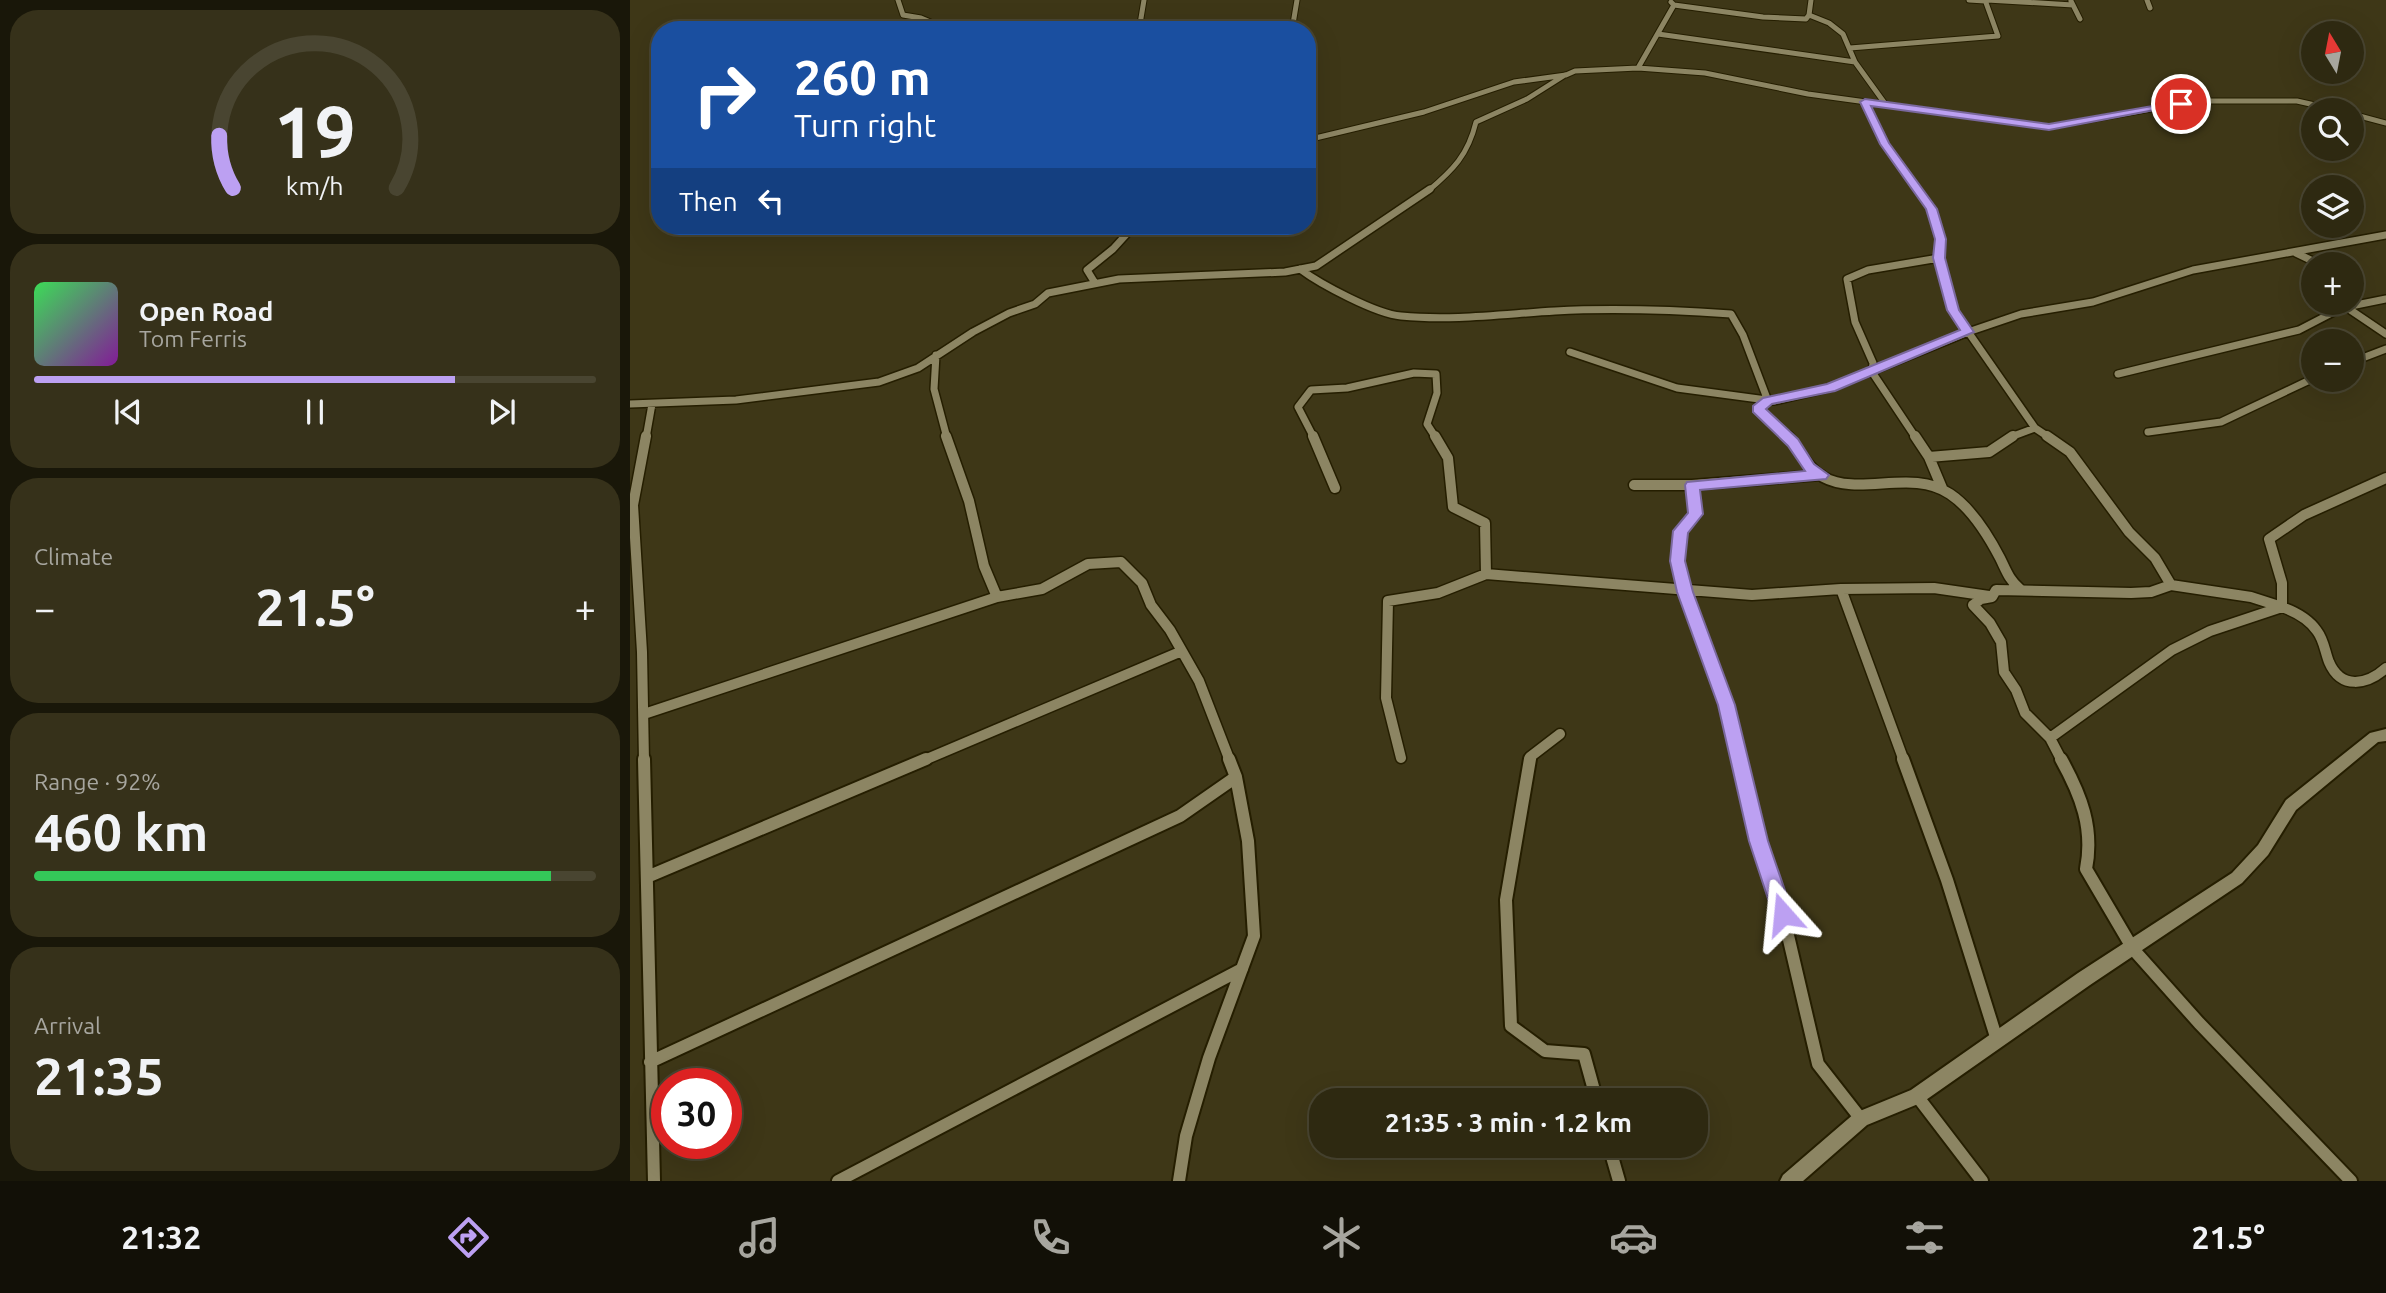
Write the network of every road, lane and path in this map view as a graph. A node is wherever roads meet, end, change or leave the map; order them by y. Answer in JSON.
{"nodes":[{"id":1,"x":898,"y":0,"type":"edge"},
{"id":2,"x":1144,"y":0,"type":"edge"},
{"id":3,"x":1297,"y":0,"type":"edge"},
{"id":4,"x":1811,"y":0,"type":"edge"},
{"id":5,"x":1969,"y":0,"type":"edge"},
{"id":6,"x":1986,"y":0,"type":"edge"},
{"id":7,"x":2147,"y":0,"type":"edge"},
{"id":8,"x":1672,"y":3,"type":"edge"},
{"id":9,"x":2072,"y":3,"type":"edge"},
{"id":10,"x":2150,"y":8,"type":"dead end"},
{"id":11,"x":1809,"y":15,"type":"junction"},
{"id":12,"x":2080,"y":19,"type":"dead end"},
{"id":13,"x":928,"y":21,"type":"edge"},
{"id":14,"x":1140,"y":21,"type":"edge"},
{"id":15,"x":1294,"y":21,"type":"edge"},
{"id":16,"x":1658,"y":34,"type":"junction"},
{"id":17,"x":1850,"y":48,"type":"junction"},
{"id":18,"x":1855,"y":61,"type":"junction"},
{"id":19,"x":1638,"y":68,"type":"junction"},
{"id":20,"x":1566,"y":75,"type":"junction"},
{"id":21,"x":1865,"y":102,"type":"junction"},
{"id":22,"x":2301,"y":102,"type":"edge"},
{"id":23,"x":1886,"y":105,"type":"junction"},
{"id":24,"x":2364,"y":117,"type":"edge"},
{"id":25,"x":2386,"y":123,"type":"edge"},
{"id":26,"x":1316,"y":138,"type":"edge"},
{"id":27,"x":1126,"y":235,"type":"edge"},
{"id":28,"x":2386,"y":235,"type":"edge"},
{"id":29,"x":2297,"y":253,"type":"junction"},
{"id":30,"x":2301,"y":255,"type":"edge"},
{"id":31,"x":1939,"y":258,"type":"junction"},
{"id":32,"x":1300,"y":269,"type":"junction"},
{"id":33,"x":1096,"y":283,"type":"junction"},
{"id":34,"x":2386,"y":299,"type":"edge"},
{"id":35,"x":2364,"y":302,"type":"edge"},
{"id":36,"x":2328,"y":315,"type":"edge"},
{"id":37,"x":2363,"y":315,"type":"edge"},
{"id":38,"x":1968,"y":332,"type":"junction"},
{"id":39,"x":2386,"y":334,"type":"edge"},
{"id":40,"x":2386,"y":349,"type":"edge"},
{"id":41,"x":1570,"y":352,"type":"dead end"},
{"id":42,"x":936,"y":355,"type":"junction"},
{"id":43,"x":2364,"y":357,"type":"edge"},
{"id":44,"x":1872,"y":372,"type":"junction"},
{"id":45,"x":2118,"y":374,"type":"dead end"},
{"id":46,"x":2301,"y":384,"type":"edge"},
{"id":47,"x":1768,"y":401,"type":"junction"},
{"id":48,"x":630,"y":404,"type":"edge"},
{"id":49,"x":652,"y":404,"type":"junction"},
{"id":50,"x":2035,"y":428,"type":"junction"},
{"id":51,"x":2148,"y":432,"type":"dead end"},
{"id":52,"x":1929,"y":457,"type":"junction"},
{"id":53,"x":1821,"y":475,"type":"junction"},
{"id":54,"x":2386,"y":478,"type":"edge"},
{"id":55,"x":1634,"y":485,"type":"dead end"},
{"id":56,"x":1692,"y":485,"type":"junction"},
{"id":57,"x":1335,"y":488,"type":"dead end"},
{"id":58,"x":1942,"y":488,"type":"junction"},
{"id":59,"x":1486,"y":574,"type":"junction"},
{"id":60,"x":2171,"y":585,"type":"junction"},
{"id":61,"x":1841,"y":589,"type":"junction"},
{"id":62,"x":2021,"y":590,"type":"junction"},
{"id":63,"x":1685,"y":592,"type":"junction"},
{"id":64,"x":997,"y":597,"type":"junction"},
{"id":65,"x":1992,"y":597,"type":"junction"},
{"id":66,"x":2284,"y":606,"type":"junction"},
{"id":67,"x":1181,"y":651,"type":"junction"},
{"id":68,"x":2386,"y":668,"type":"edge"},
{"id":69,"x":643,"y":714,"type":"junction"},
{"id":70,"x":1560,"y":734,"type":"dead end"},
{"id":71,"x":2386,"y":735,"type":"edge"},
{"id":72,"x":2050,"y":738,"type":"junction"},
{"id":73,"x":1401,"y":758,"type":"dead end"},
{"id":74,"x":1236,"y":777,"type":"junction"},
{"id":75,"x":647,"y":877,"type":"junction"},
{"id":76,"x":2133,"y":949,"type":"junction"},
{"id":77,"x":1242,"y":969,"type":"junction"},
{"id":78,"x":1997,"y":1040,"type":"junction"},
{"id":79,"x":650,"y":1062,"type":"junction"},
{"id":80,"x":1593,"y":1088,"type":"edge"},
{"id":81,"x":1917,"y":1096,"type":"junction"},
{"id":82,"x":1861,"y":1119,"type":"junction"},
{"id":83,"x":1612,"y":1158,"type":"edge"},
{"id":84,"x":654,"y":1181,"type":"edge"},
{"id":85,"x":838,"y":1181,"type":"edge"},
{"id":86,"x":1179,"y":1181,"type":"edge"},
{"id":87,"x":1619,"y":1181,"type":"edge"},
{"id":88,"x":1789,"y":1181,"type":"edge"},
{"id":89,"x":1982,"y":1181,"type":"edge"},
{"id":90,"x":2351,"y":1181,"type":"edge"}],
"edges":[{"from":1,"to":13,"type":"street"},
{"from":2,"to":14,"type":"street"},
{"from":3,"to":15,"type":"street"},
{"from":4,"to":11,"type":"street"},
{"from":5,"to":6,"type":"street"},
{"from":6,"to":9,"type":"street"},
{"from":6,"to":17,"type":"street"},
{"from":7,"to":10,"type":"street"},
{"from":8,"to":11,"type":"street"},
{"from":8,"to":16,"type":"street"},
{"from":9,"to":12,"type":"street"},
{"from":11,"to":17,"type":"street"},
{"from":16,"to":18,"type":"street"},
{"from":16,"to":19,"type":"street"},
{"from":17,"to":18,"type":"street"},
{"from":18,"to":23,"type":"street"},
{"from":19,"to":20,"type":"street"},
{"from":19,"to":21,"type":"street"},
{"from":20,"to":26,"type":"street"},
{"from":20,"to":32,"type":"street"},
{"from":21,"to":23,"type":"street"},
{"from":21,"to":31,"type":"street"},
{"from":22,"to":23,"type":"street"},
{"from":24,"to":25,"type":"street"},
{"from":27,"to":33,"type":"street"},
{"from":28,"to":29,"type":"street"},
{"from":29,"to":30,"type":"street"},
{"from":29,"to":38,"type":"street"},
{"from":31,"to":38,"type":"street"},
{"from":31,"to":44,"type":"street"},
{"from":32,"to":33,"type":"street"},
{"from":32,"to":47,"type":"street"},
{"from":33,"to":42,"type":"street"},
{"from":34,"to":35,"type":"street"},
{"from":36,"to":45,"type":"street"},
{"from":37,"to":39,"type":"street"},
{"from":38,"to":44,"type":"street"},
{"from":38,"to":50,"type":"street"},
{"from":40,"to":43,"type":"street"},
{"from":41,"to":47,"type":"street"},
{"from":42,"to":49,"type":"street"},
{"from":42,"to":64,"type":"street"},
{"from":44,"to":47,"type":"street"},
{"from":44,"to":52,"type":"street"},
{"from":46,"to":51,"type":"street"},
{"from":47,"to":53,"type":"street"},
{"from":48,"to":49,"type":"street"},
{"from":49,"to":69,"type":"street"},
{"from":50,"to":52,"type":"street"},
{"from":50,"to":60,"type":"street"},
{"from":52,"to":58,"type":"street"},
{"from":53,"to":56,"type":"street"},
{"from":53,"to":58,"type":"street"},
{"from":54,"to":66,"type":"street"},
{"from":55,"to":56,"type":"street"},
{"from":56,"to":63,"type":"street"},
{"from":57,"to":59,"type":"street"},
{"from":58,"to":62,"type":"street"},
{"from":59,"to":63,"type":"street"},
{"from":59,"to":73,"type":"street"},
{"from":60,"to":62,"type":"street"},
{"from":60,"to":66,"type":"street"},
{"from":61,"to":63,"type":"street"},
{"from":61,"to":65,"type":"street"},
{"from":61,"to":78,"type":"street"},
{"from":62,"to":65,"type":"street"},
{"from":63,"to":82,"type":"street"},
{"from":64,"to":67,"type":"street"},
{"from":64,"to":69,"type":"street"},
{"from":65,"to":72,"type":"street"},
{"from":66,"to":68,"type":"street"},
{"from":66,"to":72,"type":"street"},
{"from":67,"to":74,"type":"street"},
{"from":67,"to":75,"type":"street"},
{"from":69,"to":75,"type":"street"},
{"from":70,"to":80,"type":"street"},
{"from":71,"to":76,"type":"street"},
{"from":72,"to":76,"type":"street"},
{"from":74,"to":77,"type":"street"},
{"from":74,"to":79,"type":"street"},
{"from":75,"to":79,"type":"street"},
{"from":76,"to":78,"type":"street"},
{"from":76,"to":90,"type":"street"},
{"from":77,"to":85,"type":"street"},
{"from":77,"to":86,"type":"street"},
{"from":78,"to":81,"type":"street"},
{"from":79,"to":84,"type":"street"},
{"from":81,"to":82,"type":"street"},
{"from":81,"to":89,"type":"street"},
{"from":82,"to":88,"type":"street"},
{"from":83,"to":87,"type":"street"}]}
